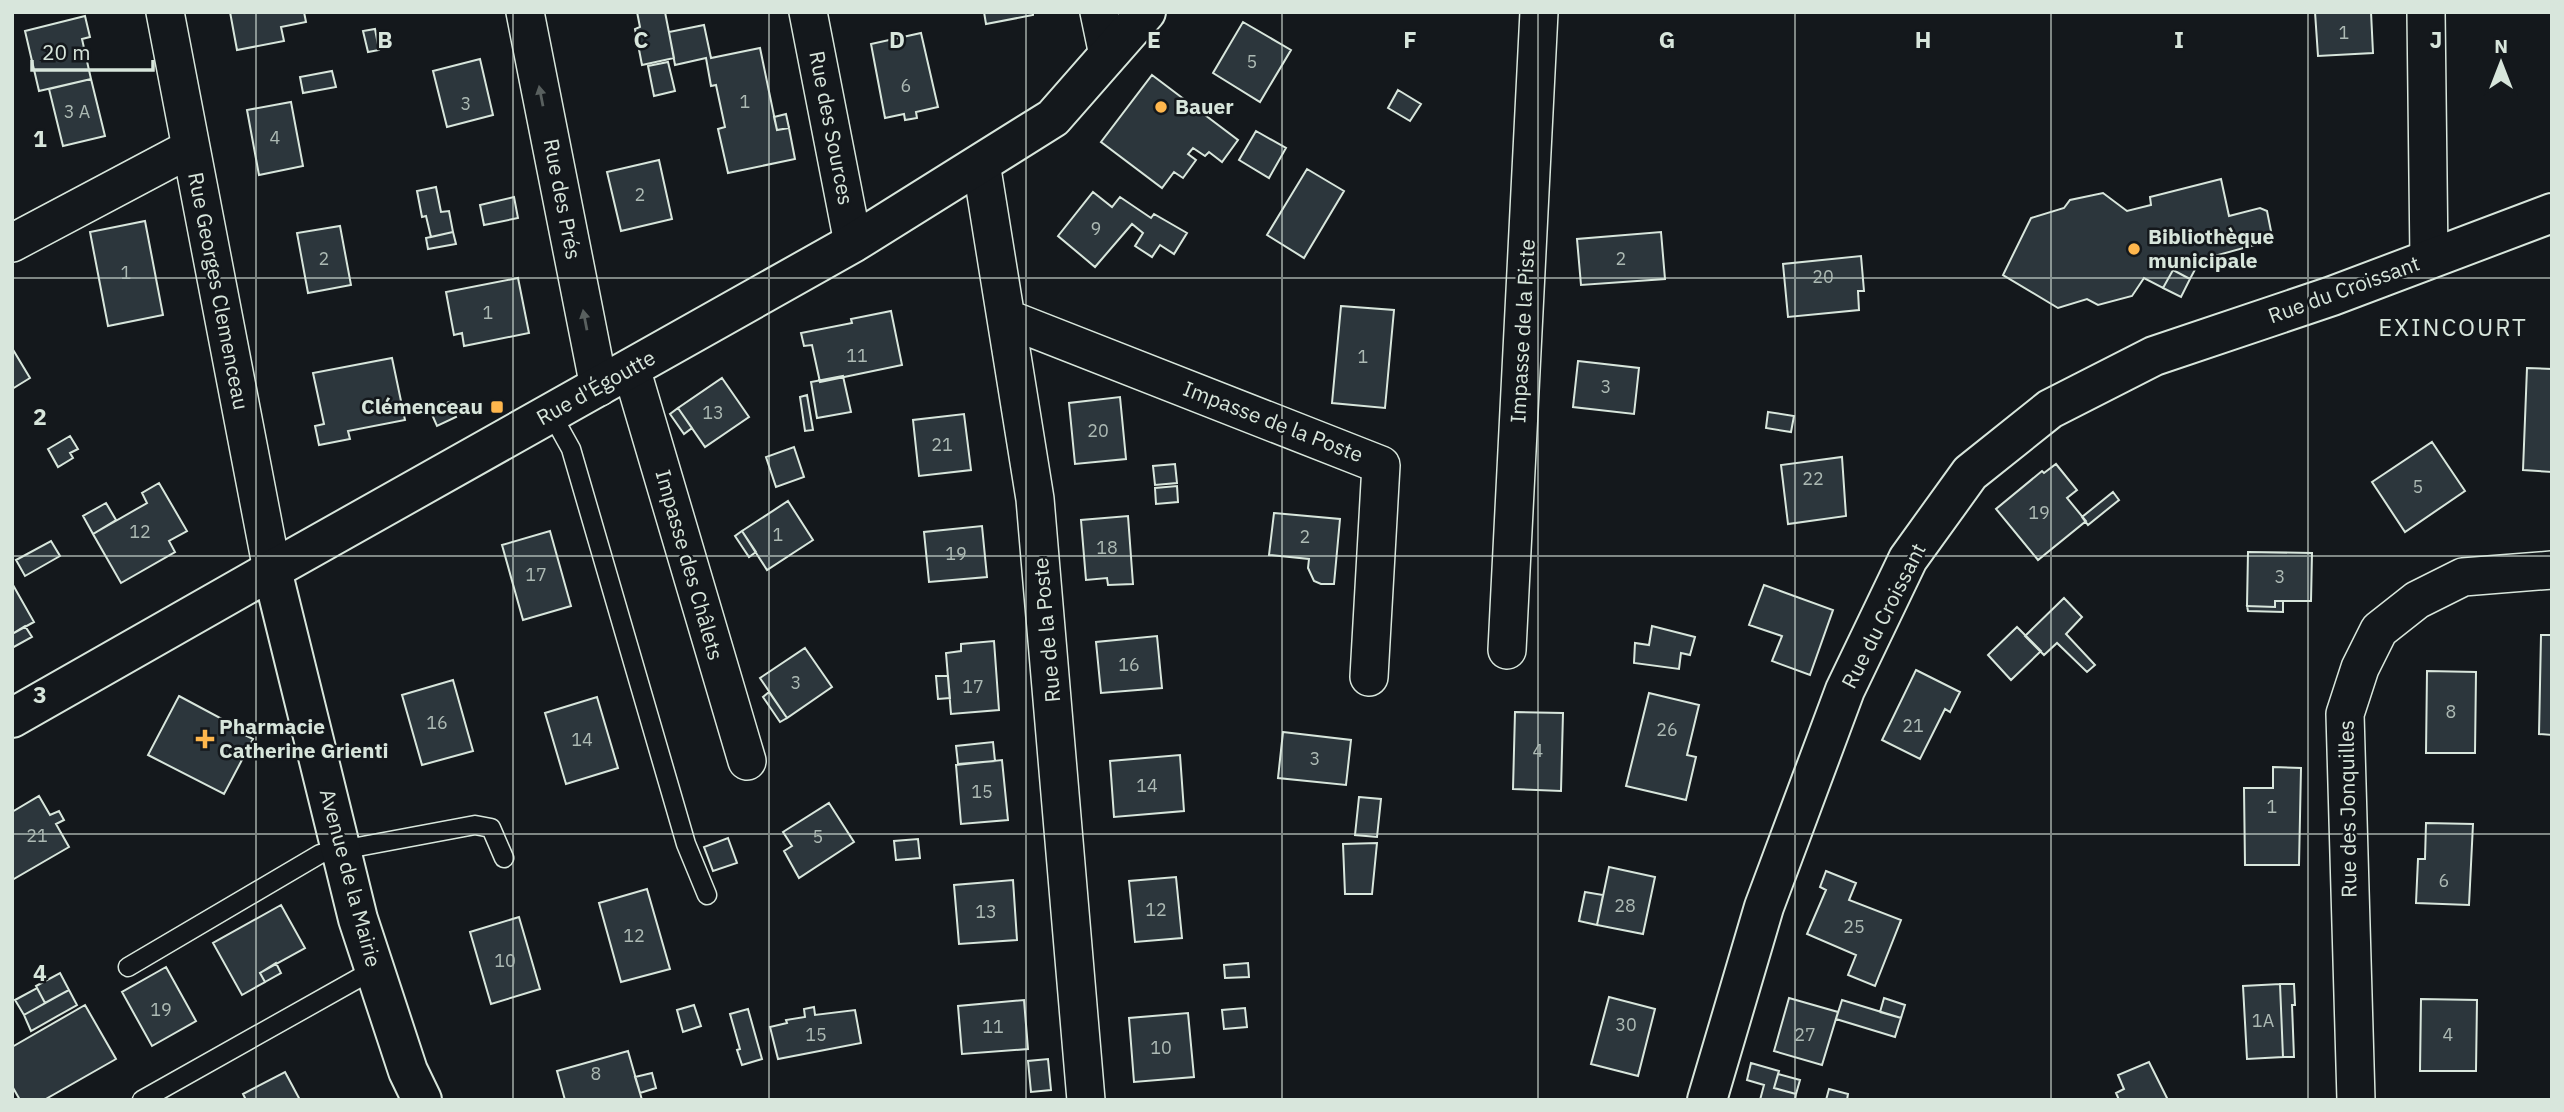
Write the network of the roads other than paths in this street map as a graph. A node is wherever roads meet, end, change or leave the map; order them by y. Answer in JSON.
{"nodes":[{"id":1,"x":165,"y":12,"type":"edge"},
{"id":2,"x":525,"y":12,"type":"edge"},
{"id":3,"x":808,"y":12,"type":"edge"},
{"id":4,"x":1099,"y":12,"type":"edge"},
{"id":5,"x":1146,"y":12,"type":"edge"},
{"id":6,"x":1539,"y":12,"type":"edge"},
{"id":7,"x":2426,"y":12,"type":"edge"},
{"id":8,"x":1108,"y":55,"type":"junction"},
{"id":9,"x":191,"y":148,"type":"junction"},
{"id":10,"x":981,"y":163,"type":"junction"},
{"id":11,"x":2552,"y":213,"type":"edge"},
{"id":12,"x":12,"y":243,"type":"edge"},
{"id":13,"x":853,"y":243,"type":"junction"},
{"id":14,"x":2429,"y":259,"type":"junction"},
{"id":15,"x":1006,"y":318,"type":"junction"},
{"id":16,"x":615,"y":377,"type":"junction"},
{"id":17,"x":551,"y":413,"type":"junction"},
{"id":18,"x":272,"y":570,"type":"junction"},
{"id":19,"x":2552,"y":570,"type":"edge"},
{"id":20,"x":1507,"y":650,"type":"dead end"},
{"id":21,"x":1369,"y":677,"type":"dead end"},
{"id":22,"x":12,"y":718,"type":"edge"},
{"id":23,"x":747,"y":761,"type":"dead end"},
{"id":24,"x":341,"y":850,"type":"junction"},
{"id":25,"x":504,"y":858,"type":"dead end"},
{"id":26,"x":708,"y":895,"type":"dead end"},
{"id":27,"x":128,"y":967,"type":"dead end"},
{"id":28,"x":375,"y":969,"type":"junction"},
{"id":29,"x":142,"y":1100,"type":"edge"},
{"id":30,"x":422,"y":1100,"type":"edge"},
{"id":31,"x":1086,"y":1100,"type":"edge"},
{"id":32,"x":1707,"y":1100,"type":"edge"},
{"id":33,"x":2356,"y":1100,"type":"edge"}],
"edges":[{"from":1,"to":9,"type":"street","name":"Rue Georges Clemenceau"},
{"from":16,"to":2,"type":"street","name":"Rue des Prés","one_way":true},
{"from":3,"to":13,"type":"street","name":"Rue des Sources"},
{"from":4,"to":8,"type":"street"},
{"from":5,"to":8,"type":"street","name":"Rue d'Égoutte"},
{"from":6,"to":20,"type":"street","name":"Impasse de la Piste"},
{"from":7,"to":14,"type":"street"},
{"from":8,"to":10,"type":"street","name":"Rue d'Égoutte"},
{"from":9,"to":12,"type":"street"},
{"from":9,"to":18,"type":"street","name":"Rue Georges Clemenceau"},
{"from":10,"to":13,"type":"street","name":"Rue d'Égoutte"},
{"from":10,"to":15,"type":"street","name":"Rue de la Poste"},
{"from":11,"to":14,"type":"street","name":"Rue du Croissant"},
{"from":13,"to":16,"type":"street","name":"Rue d'Égoutte"},
{"from":14,"to":32,"type":"street","name":"Rue du Croissant"},
{"from":15,"to":21,"type":"street","name":"Impasse de la Poste"},
{"from":15,"to":31,"type":"street","name":"Rue de la Poste"},
{"from":16,"to":17,"type":"street","name":"Rue d'Égoutte"},
{"from":16,"to":23,"type":"street","name":"Impasse des Châlets"},
{"from":17,"to":18,"type":"street","name":"Rue d'Égoutte"},
{"from":17,"to":26,"type":"lane"},
{"from":18,"to":22,"type":"street","name":"Rue d'Égoutte"},
{"from":18,"to":24,"type":"street","name":"Avenue de la Mairie"},
{"from":19,"to":33,"type":"street","name":"Rue des Jonquilles"},
{"from":24,"to":25,"type":"lane"},
{"from":24,"to":27,"type":"lane"},
{"from":24,"to":28,"type":"street","name":"Avenue de la Mairie"},
{"from":28,"to":29,"type":"lane"},
{"from":28,"to":30,"type":"street","name":"Avenue de la Mairie"}]}
